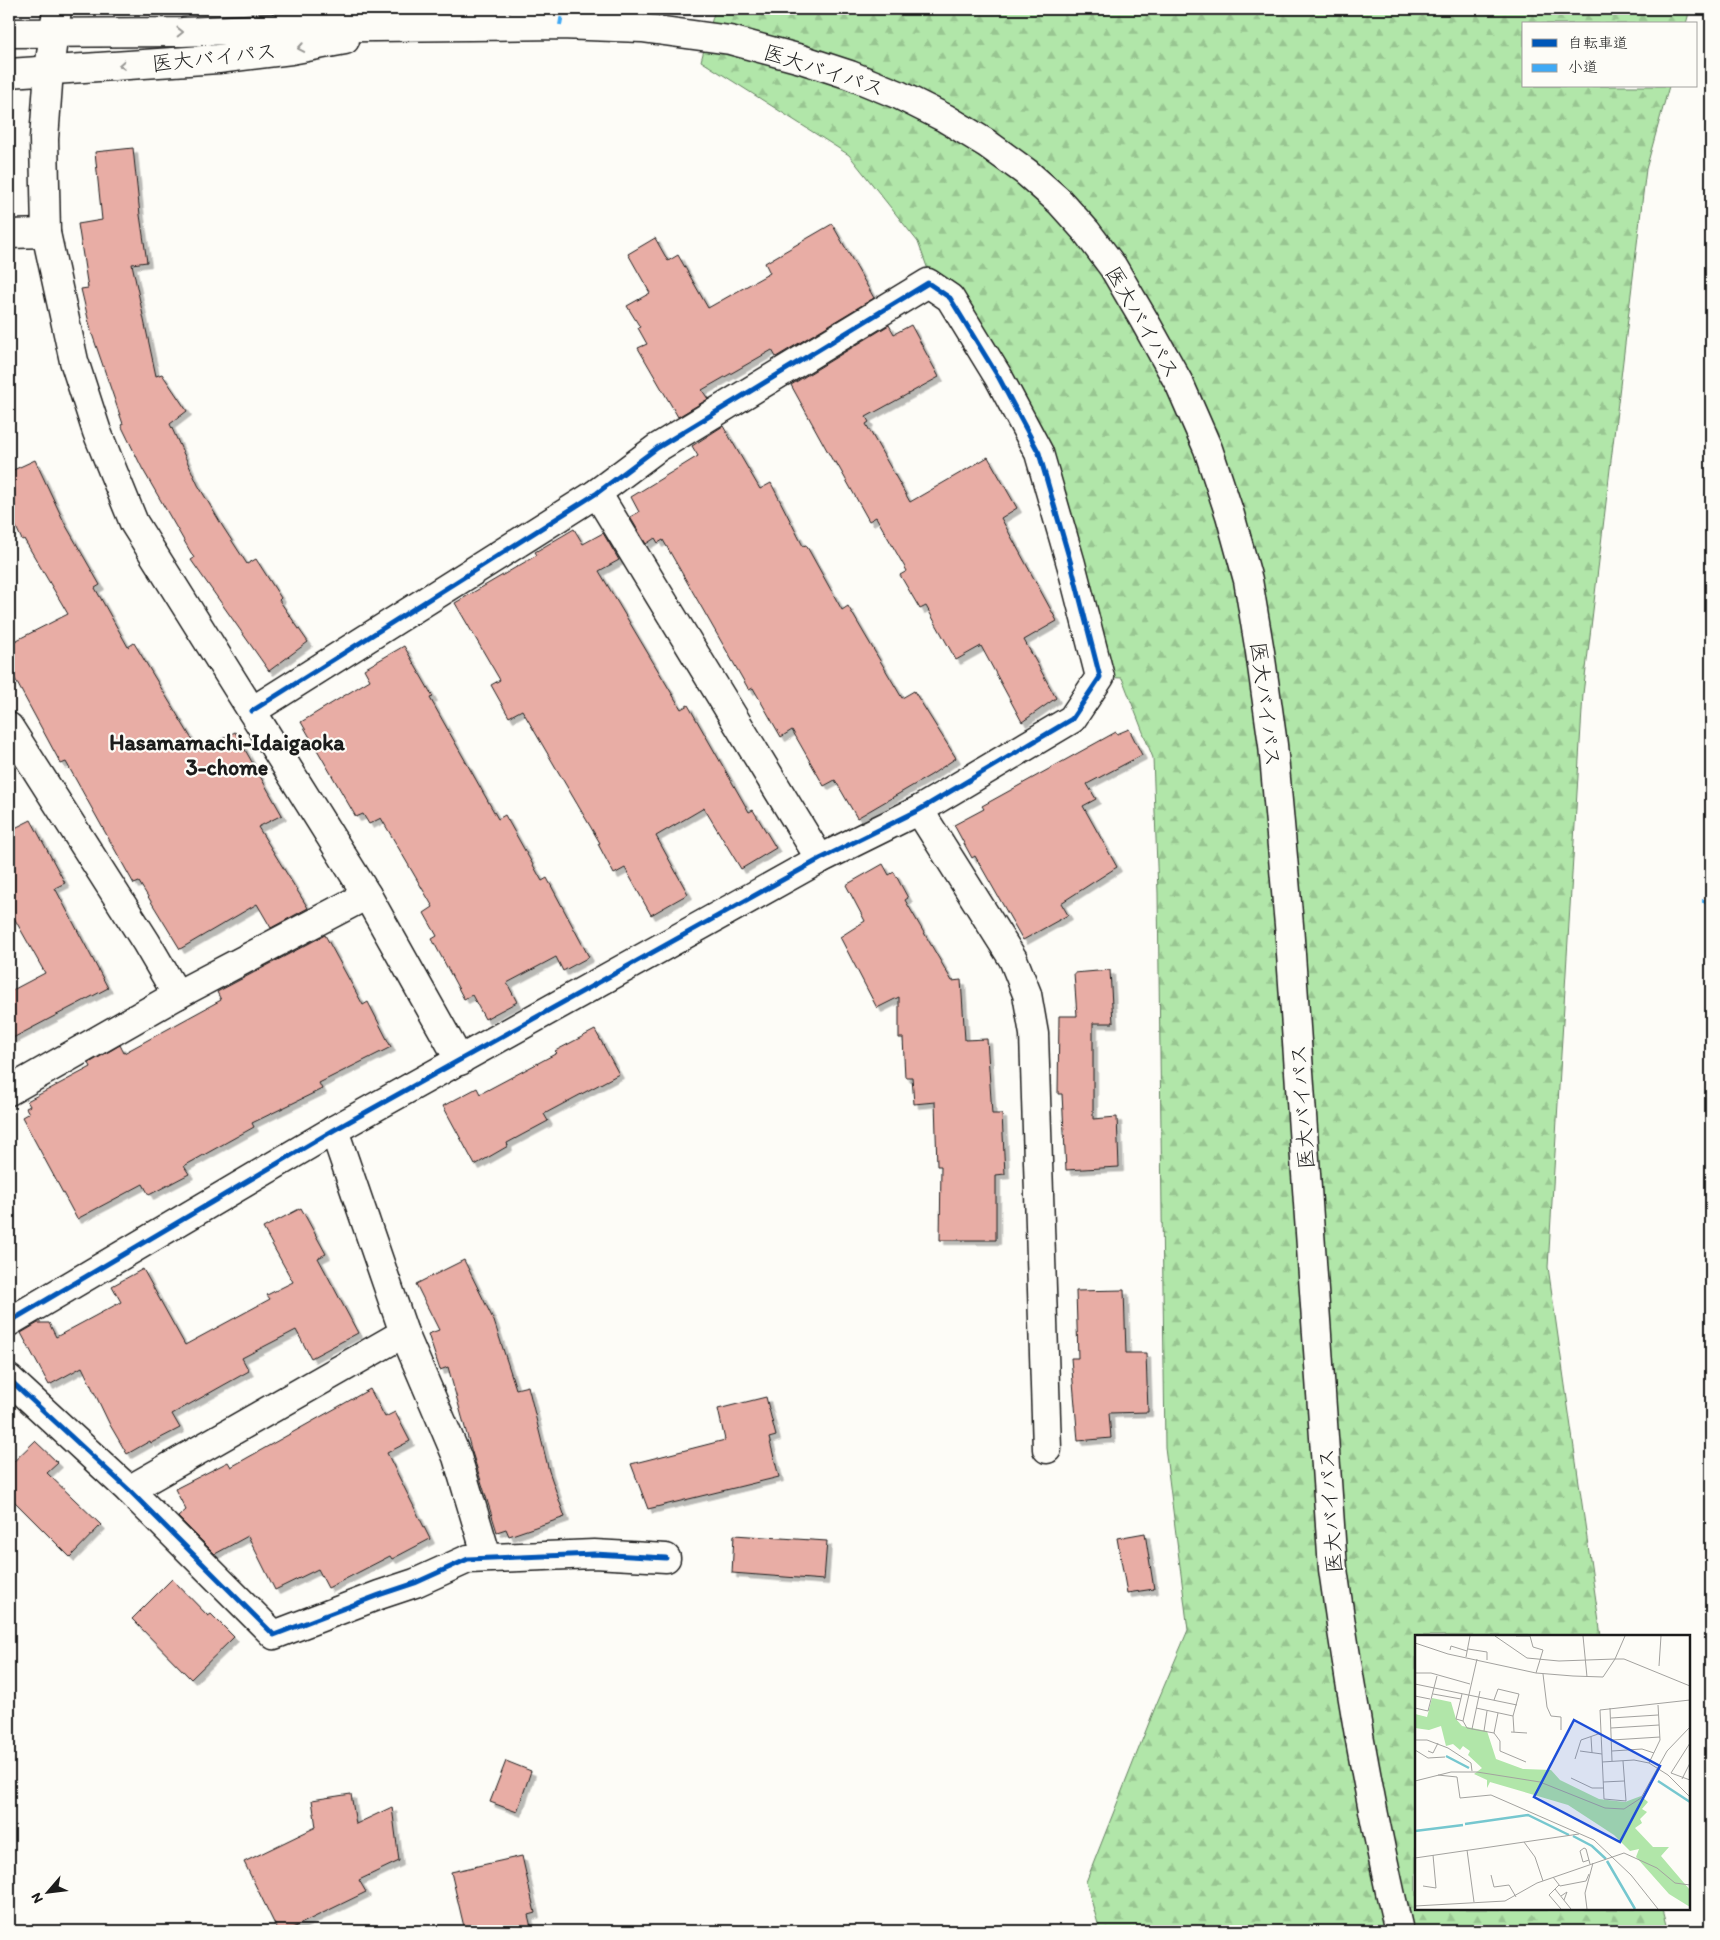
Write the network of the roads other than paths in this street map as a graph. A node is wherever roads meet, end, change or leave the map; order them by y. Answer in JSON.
{"nodes":[{"id":1,"x":56,"y":21,"type":"edge"},
{"id":2,"x":418,"y":26,"type":"junction"},
{"id":3,"x":9,"y":33,"type":"edge"},
{"id":4,"x":49,"y":70,"type":"junction"},
{"id":5,"x":9,"y":73,"type":"edge"},
{"id":6,"x":46,"y":233,"type":"junction"},
{"id":7,"x":9,"y":234,"type":"edge"},
{"id":8,"x":597,"y":493,"type":"junction"},
{"id":9,"x":252,"y":711,"type":"junction"},
{"id":10,"x":9,"y":727,"type":"edge"},
{"id":11,"x":919,"y":810,"type":"junction"},
{"id":12,"x":820,"y":859,"type":"junction"},
{"id":13,"x":367,"y":895,"type":"junction"},
{"id":14,"x":177,"y":996,"type":"junction"},
{"id":15,"x":460,"y":1061,"type":"junction"},
{"id":16,"x":9,"y":1092,"type":"edge"},
{"id":17,"x":334,"y":1130,"type":"junction"},
{"id":18,"x":9,"y":1322,"type":"edge"},
{"id":19,"x":404,"y":1333,"type":"junction"},
{"id":20,"x":9,"y":1379,"type":"edge"},
{"id":21,"x":1047,"y":1449,"type":"dead end"},
{"id":22,"x":129,"y":1490,"type":"junction"},
{"id":23,"x":486,"y":1557,"type":"junction"},
{"id":24,"x":666,"y":1558,"type":"dead end"},
{"id":25,"x":1399,"y":1931,"type":"edge"}],
"edges":[{"from":1,"to":2,"type":"street","name":"医大バイパス","one_way":true},
{"from":1,"to":3,"type":"street","name":"医大バイパス"},
{"from":1,"to":4,"type":"street"},
{"from":2,"to":4,"type":"street","name":"医大バイパス","one_way":true},
{"from":2,"to":25,"type":"street","name":"医大バイパス"},
{"from":4,"to":5,"type":"street","name":"医大バイパス"},
{"from":4,"to":6,"type":"street"},
{"from":6,"to":7,"type":"street"},
{"from":6,"to":9,"type":"street"},
{"from":8,"to":9,"type":"street"},
{"from":8,"to":11,"type":"street"},
{"from":8,"to":12,"type":"street"},
{"from":9,"to":13,"type":"street"},
{"from":10,"to":14,"type":"street"},
{"from":11,"to":12,"type":"street"},
{"from":11,"to":21,"type":"street"},
{"from":12,"to":15,"type":"street"},
{"from":13,"to":14,"type":"street"},
{"from":13,"to":15,"type":"street"},
{"from":14,"to":16,"type":"street"},
{"from":15,"to":17,"type":"street"},
{"from":17,"to":18,"type":"street"},
{"from":17,"to":19,"type":"street"},
{"from":19,"to":22,"type":"street"},
{"from":19,"to":23,"type":"street"},
{"from":20,"to":22,"type":"street"},
{"from":22,"to":23,"type":"street"},
{"from":23,"to":24,"type":"street"}]}
